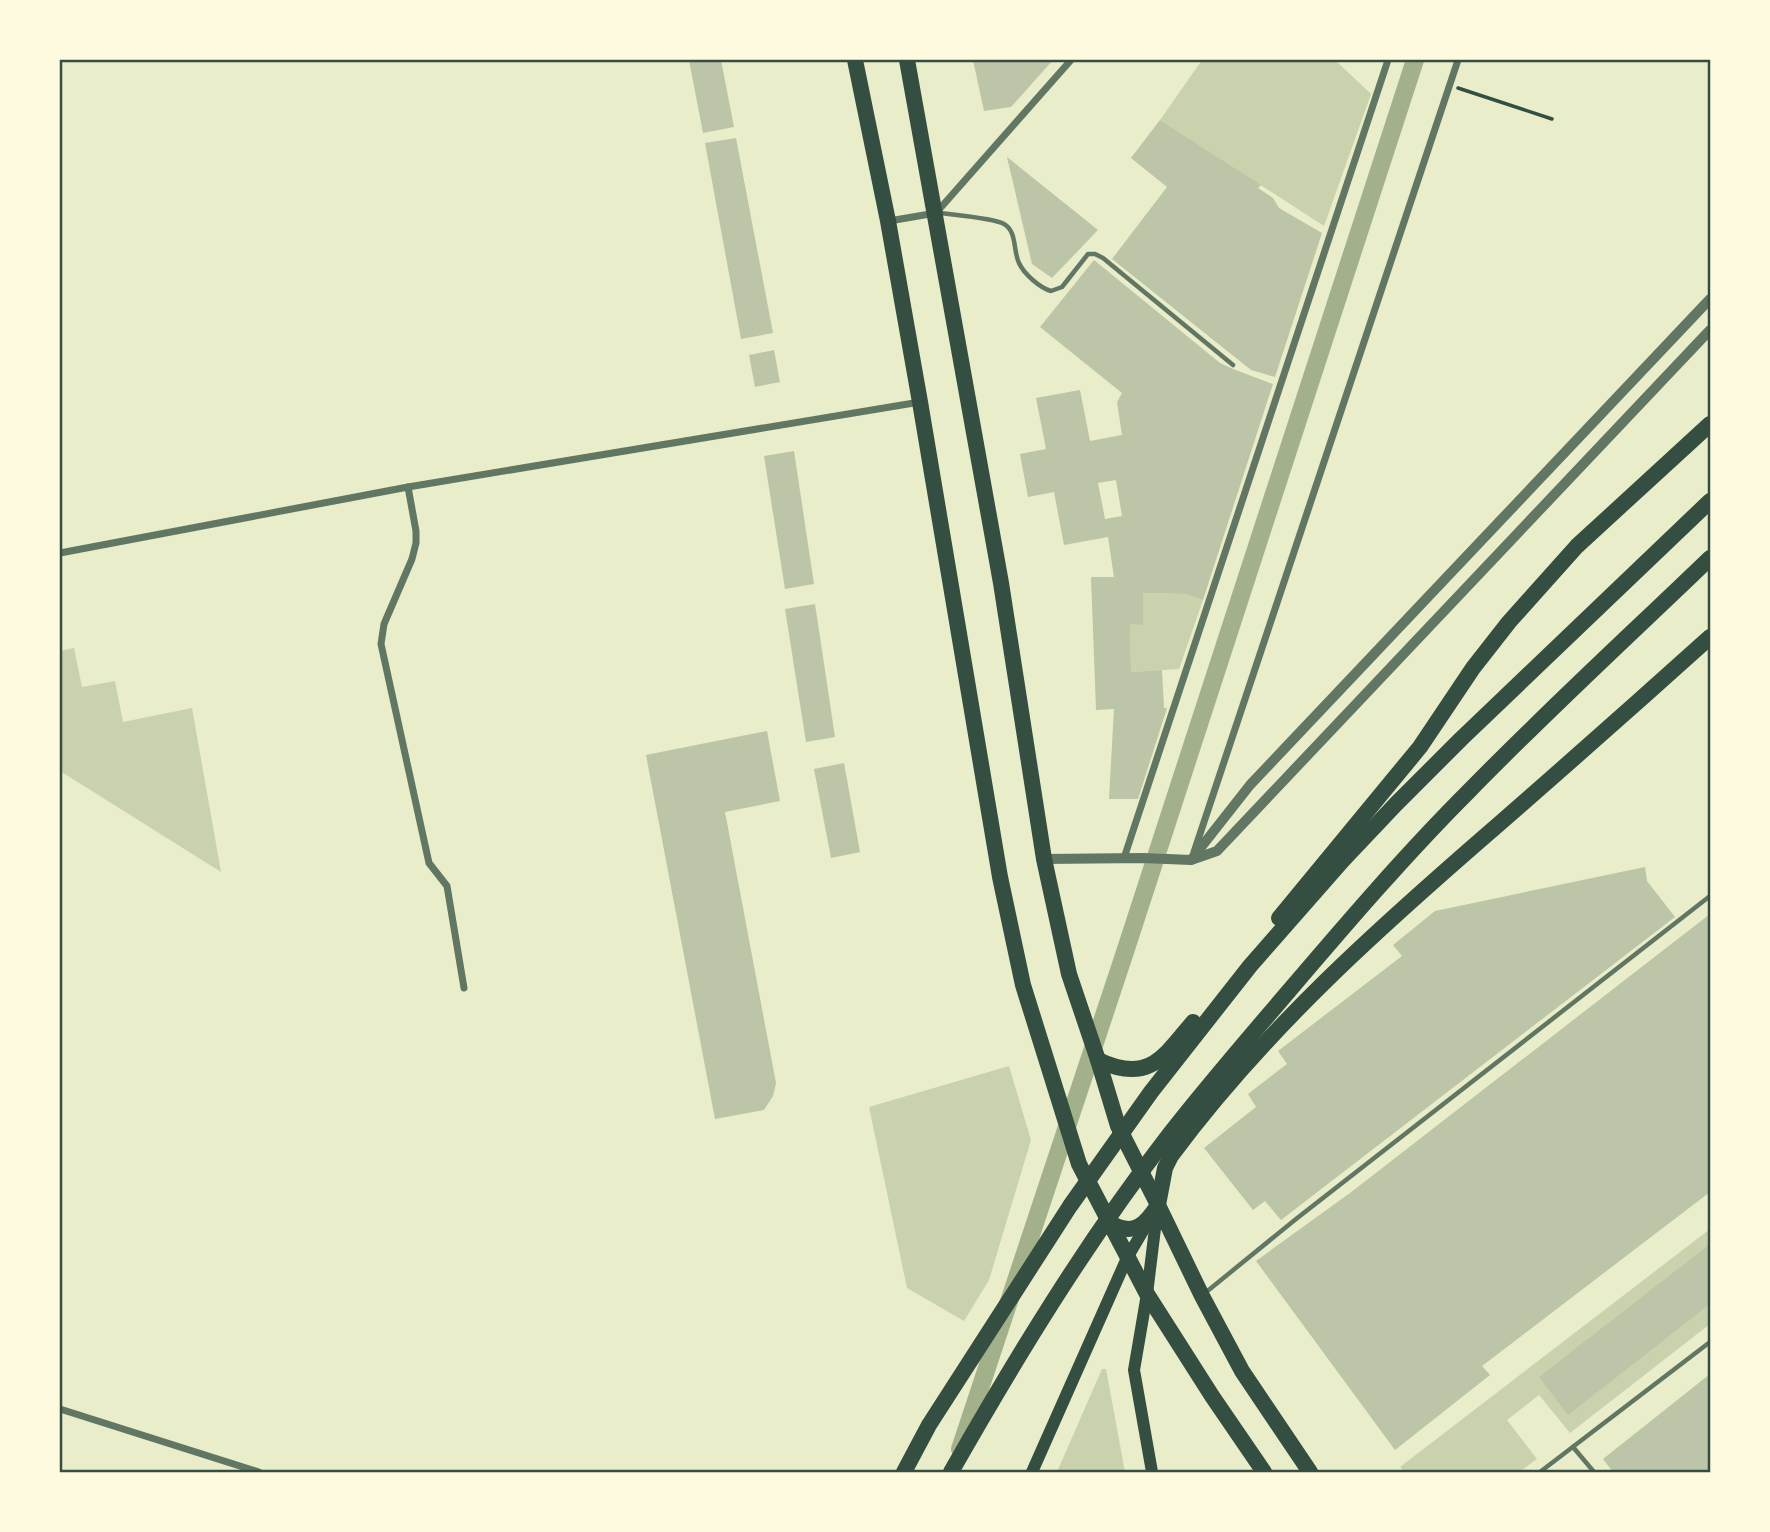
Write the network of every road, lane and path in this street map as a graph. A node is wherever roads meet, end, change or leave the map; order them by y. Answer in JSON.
{"nodes":[{"id":1,"x":855,"y":60,"type":"edge"},
{"id":2,"x":907,"y":60,"type":"edge"},
{"id":3,"x":1071,"y":60,"type":"edge"},
{"id":4,"x":1388,"y":60,"type":"edge"},
{"id":5,"x":1458,"y":60,"type":"edge"},
{"id":6,"x":1450,"y":86,"type":"junction"},
{"id":7,"x":1552,"y":118,"type":"dead end"},
{"id":8,"x":936,"y":213,"type":"junction"},
{"id":9,"x":888,"y":221,"type":"junction"},
{"id":10,"x":1710,"y":299,"type":"edge"},
{"id":11,"x":1710,"y":330,"type":"edge"},
{"id":12,"x":1233,"y":365,"type":"dead end"},
{"id":13,"x":920,"y":402,"type":"junction"},
{"id":14,"x":1710,"y":424,"type":"edge"},
{"id":15,"x":408,"y":487,"type":"junction"},
{"id":16,"x":1710,"y":501,"type":"edge"},
{"id":17,"x":60,"y":553,"type":"edge"},
{"id":18,"x":1710,"y":558,"type":"edge"},
{"id":19,"x":1710,"y":638,"type":"edge"},
{"id":20,"x":1124,"y":858,"type":"junction"},
{"id":21,"x":1044,"y":859,"type":"junction"},
{"id":22,"x":1191,"y":860,"type":"junction"},
{"id":23,"x":1710,"y":897,"type":"edge"},
{"id":24,"x":464,"y":988,"type":"dead end"},
{"id":25,"x":1098,"y":1060,"type":"junction"},
{"id":26,"x":1158,"y":1205,"type":"junction"},
{"id":27,"x":1110,"y":1223,"type":"junction"},
{"id":28,"x":1127,"y":1258,"type":"junction"},
{"id":29,"x":1147,"y":1294,"type":"junction"},
{"id":30,"x":1202,"y":1296,"type":"junction"},
{"id":31,"x":1710,"y":1342,"type":"edge"},
{"id":32,"x":60,"y":1409,"type":"edge"},
{"id":33,"x":1573,"y":1447,"type":"junction"},
{"id":34,"x":259,"y":1472,"type":"edge"},
{"id":35,"x":904,"y":1472,"type":"edge"},
{"id":36,"x":951,"y":1472,"type":"edge"},
{"id":37,"x":1032,"y":1472,"type":"edge"},
{"id":38,"x":1152,"y":1472,"type":"edge"},
{"id":39,"x":1264,"y":1472,"type":"edge"},
{"id":40,"x":1310,"y":1472,"type":"edge"},
{"id":41,"x":1541,"y":1472,"type":"edge"},
{"id":42,"x":1594,"y":1472,"type":"edge"}],
"edges":[{"from":1,"to":9,"type":"highway"},
{"from":2,"to":8,"type":"highway"},
{"from":3,"to":8,"type":"street"},
{"from":4,"to":20,"type":"street"},
{"from":5,"to":6,"type":"street"},
{"from":6,"to":7,"type":"path"},
{"from":6,"to":22,"type":"street"},
{"from":8,"to":9,"type":"street"},
{"from":8,"to":12,"type":"lane"},
{"from":8,"to":21,"type":"highway"},
{"from":9,"to":13,"type":"highway"},
{"from":10,"to":22,"type":"street"},
{"from":11,"to":22,"type":"street"},
{"from":13,"to":15,"type":"street"},
{"from":13,"to":27,"type":"highway"},
{"from":14,"to":25,"type":"highway"},
{"from":15,"to":17,"type":"street"},
{"from":15,"to":24,"type":"street"},
{"from":16,"to":35,"type":"highway"},
{"from":18,"to":36,"type":"highway"},
{"from":19,"to":26,"type":"highway"},
{"from":20,"to":21,"type":"street"},
{"from":20,"to":22,"type":"street"},
{"from":21,"to":25,"type":"highway"},
{"from":23,"to":30,"type":"lane"},
{"from":25,"to":26,"type":"highway"},
{"from":26,"to":27,"type":"highway"},
{"from":26,"to":28,"type":"main road"},
{"from":26,"to":29,"type":"main road"},
{"from":26,"to":30,"type":"highway"},
{"from":27,"to":28,"type":"highway"},
{"from":28,"to":29,"type":"highway"},
{"from":28,"to":37,"type":"main road"},
{"from":29,"to":38,"type":"main road"},
{"from":29,"to":39,"type":"highway"},
{"from":30,"to":40,"type":"highway"},
{"from":31,"to":33,"type":"lane"},
{"from":32,"to":34,"type":"street"},
{"from":33,"to":41,"type":"lane"},
{"from":33,"to":42,"type":"lane"}]}
